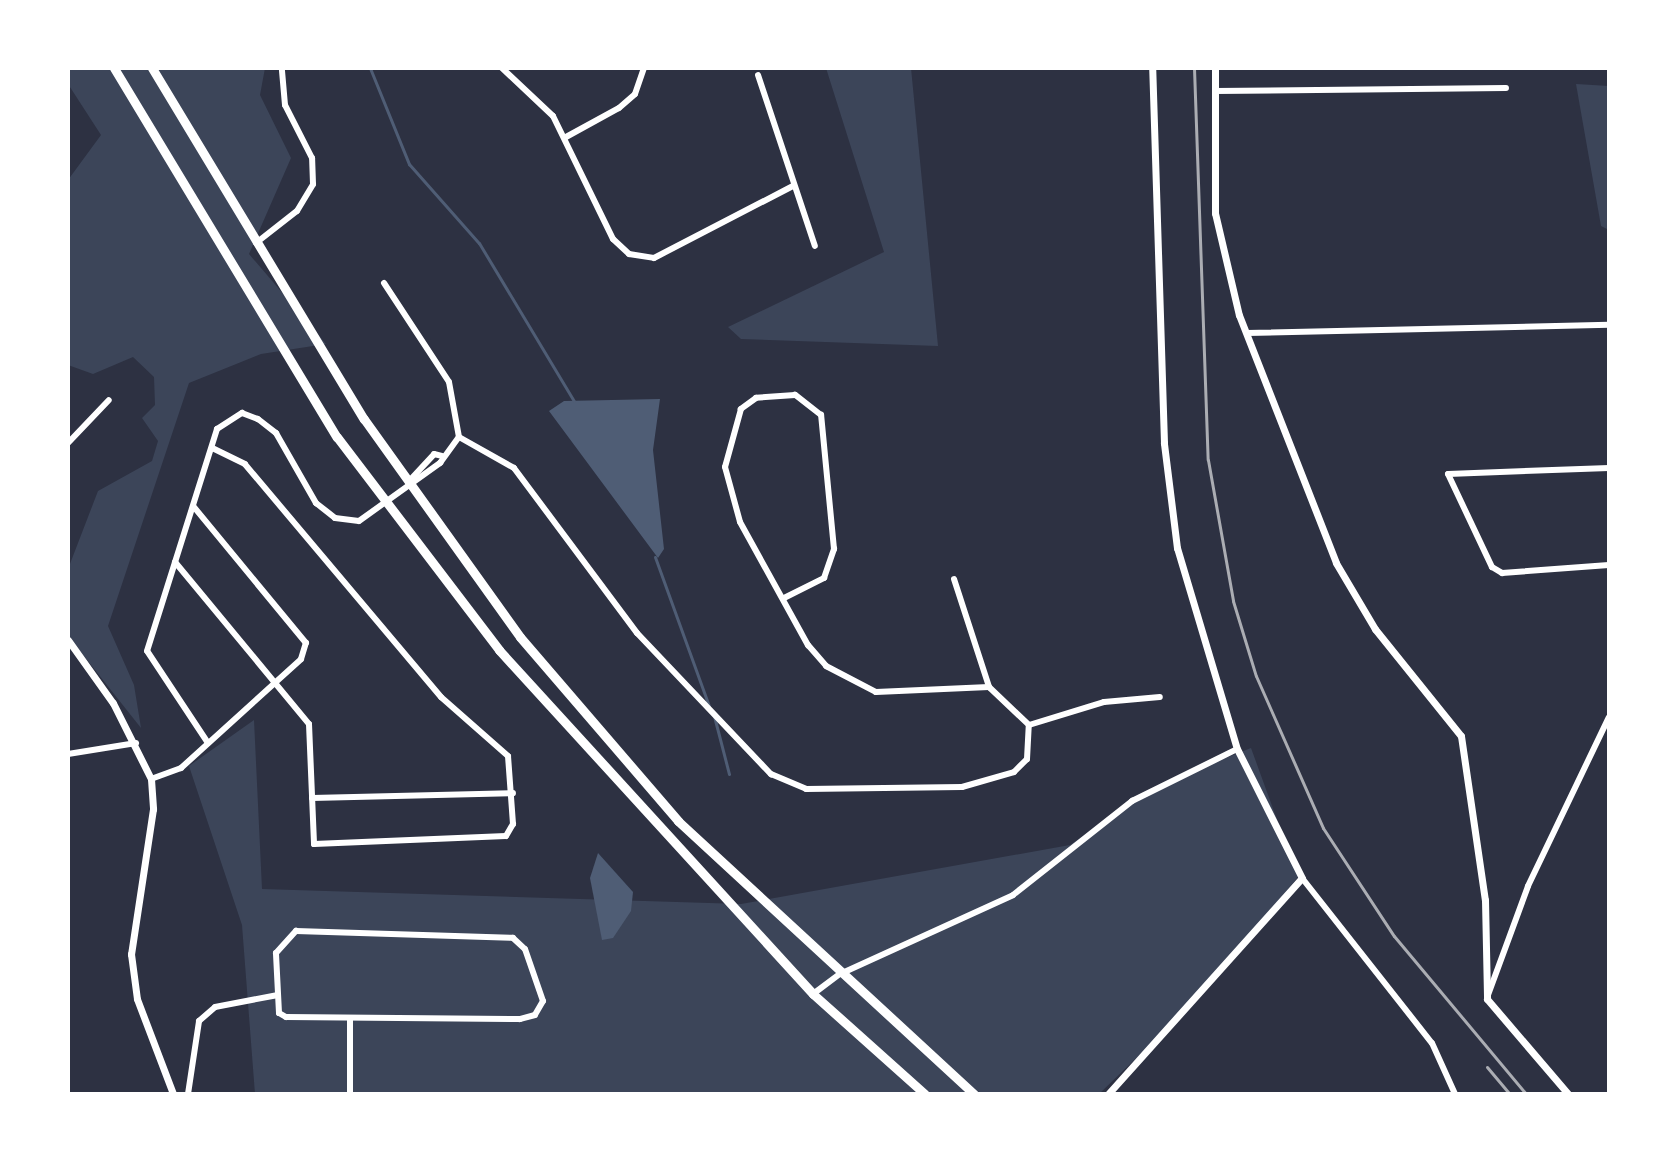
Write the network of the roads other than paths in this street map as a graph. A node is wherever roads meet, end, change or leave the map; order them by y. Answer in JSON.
{"nodes":[{"id":1,"x":114,"y":68,"type":"edge"},
{"id":2,"x":152,"y":68,"type":"edge"},
{"id":3,"x":282,"y":68,"type":"edge"},
{"id":4,"x":502,"y":68,"type":"edge"},
{"id":5,"x":644,"y":68,"type":"edge"},
{"id":6,"x":1152,"y":68,"type":"edge"},
{"id":7,"x":1215,"y":68,"type":"edge"},
{"id":8,"x":758,"y":75,"type":"dead end"},
{"id":9,"x":1506,"y":88,"type":"dead end"},
{"id":10,"x":1215,"y":91,"type":"junction"},
{"id":11,"x":566,"y":137,"type":"junction"},
{"id":12,"x":793,"y":186,"type":"junction"},
{"id":13,"x":256,"y":243,"type":"junction"},
{"id":14,"x":815,"y":246,"type":"dead end"},
{"id":15,"x":384,"y":283,"type":"dead end"},
{"id":16,"x":1609,"y":325,"type":"edge"},
{"id":17,"x":1247,"y":333,"type":"junction"},
{"id":18,"x":109,"y":400,"type":"dead end"},
{"id":19,"x":459,"y":437,"type":"junction"},
{"id":20,"x":68,"y":443,"type":"edge"},
{"id":21,"x":212,"y":448,"type":"junction"},
{"id":22,"x":1609,"y":468,"type":"edge"},
{"id":23,"x":410,"y":480,"type":"junction"},
{"id":24,"x":384,"y":501,"type":"junction"},
{"id":25,"x":194,"y":507,"type":"junction"},
{"id":26,"x":175,"y":562,"type":"junction"},
{"id":27,"x":1609,"y":565,"type":"edge"},
{"id":28,"x":954,"y":579,"type":"dead end"},
{"id":29,"x":784,"y":598,"type":"junction"},
{"id":30,"x":68,"y":640,"type":"edge"},
{"id":31,"x":275,"y":682,"type":"junction"},
{"id":32,"x":989,"y":687,"type":"junction"},
{"id":33,"x":1160,"y":697,"type":"dead end"},
{"id":34,"x":1609,"y":717,"type":"edge"},
{"id":35,"x":1029,"y":725,"type":"junction"},
{"id":36,"x":136,"y":743,"type":"junction"},
{"id":37,"x":208,"y":743,"type":"junction"},
{"id":38,"x":1237,"y":749,"type":"junction"},
{"id":39,"x":68,"y":754,"type":"edge"},
{"id":40,"x":151,"y":779,"type":"junction"},
{"id":41,"x":513,"y":793,"type":"junction"},
{"id":42,"x":312,"y":798,"type":"junction"},
{"id":43,"x":1302,"y":878,"type":"junction"},
{"id":44,"x":840,"y":974,"type":"junction"},
{"id":45,"x":813,"y":994,"type":"junction"},
{"id":46,"x":278,"y":995,"type":"junction"},
{"id":47,"x":1487,"y":999,"type":"junction"},
{"id":48,"x":350,"y":1019,"type":"junction"},
{"id":49,"x":173,"y":1094,"type":"edge"},
{"id":50,"x":188,"y":1094,"type":"edge"},
{"id":51,"x":350,"y":1094,"type":"edge"},
{"id":52,"x":925,"y":1094,"type":"edge"},
{"id":53,"x":974,"y":1094,"type":"edge"},
{"id":54,"x":1108,"y":1094,"type":"edge"},
{"id":55,"x":1455,"y":1094,"type":"edge"},
{"id":56,"x":1568,"y":1094,"type":"edge"}],
"edges":[{"from":1,"to":24,"type":"main road"},
{"from":2,"to":13,"type":"main road"},
{"from":3,"to":13,"type":"street"},
{"from":4,"to":11,"type":"street"},
{"from":5,"to":11,"type":"street"},
{"from":6,"to":38,"type":"street"},
{"from":7,"to":10,"type":"street"},
{"from":8,"to":12,"type":"street"},
{"from":9,"to":10,"type":"street"},
{"from":10,"to":17,"type":"street"},
{"from":11,"to":12,"type":"street"},
{"from":12,"to":14,"type":"street"},
{"from":13,"to":23,"type":"main road"},
{"from":15,"to":19,"type":"street"},
{"from":16,"to":17,"type":"street"},
{"from":17,"to":47,"type":"street"},
{"from":18,"to":20,"type":"street"},
{"from":19,"to":23,"type":"street"},
{"from":19,"to":35,"type":"street"},
{"from":21,"to":24,"type":"street"},
{"from":21,"to":25,"type":"street"},
{"from":21,"to":41,"type":"street"},
{"from":22,"to":27,"type":"street"},
{"from":23,"to":24,"type":"street"},
{"from":23,"to":44,"type":"main road"},
{"from":24,"to":45,"type":"main road"},
{"from":25,"to":26,"type":"street"},
{"from":25,"to":31,"type":"street"},
{"from":26,"to":31,"type":"street"},
{"from":26,"to":37,"type":"street"},
{"from":28,"to":32,"type":"street"},
{"from":29,"to":29,"type":"street"},
{"from":29,"to":32,"type":"street"},
{"from":30,"to":36,"type":"street"},
{"from":31,"to":37,"type":"street"},
{"from":31,"to":42,"type":"street"},
{"from":32,"to":35,"type":"street"},
{"from":33,"to":35,"type":"street"},
{"from":34,"to":47,"type":"street"},
{"from":36,"to":39,"type":"street"},
{"from":36,"to":40,"type":"street"},
{"from":37,"to":40,"type":"street"},
{"from":38,"to":43,"type":"street"},
{"from":38,"to":44,"type":"street"},
{"from":40,"to":49,"type":"street"},
{"from":41,"to":42,"type":"street"},
{"from":41,"to":42,"type":"street"},
{"from":43,"to":54,"type":"street"},
{"from":43,"to":55,"type":"street"},
{"from":44,"to":45,"type":"street"},
{"from":44,"to":53,"type":"main road"},
{"from":45,"to":52,"type":"main road"},
{"from":46,"to":48,"type":"street"},
{"from":46,"to":48,"type":"street"},
{"from":46,"to":50,"type":"street"},
{"from":47,"to":56,"type":"street"},
{"from":48,"to":51,"type":"street"}]}
